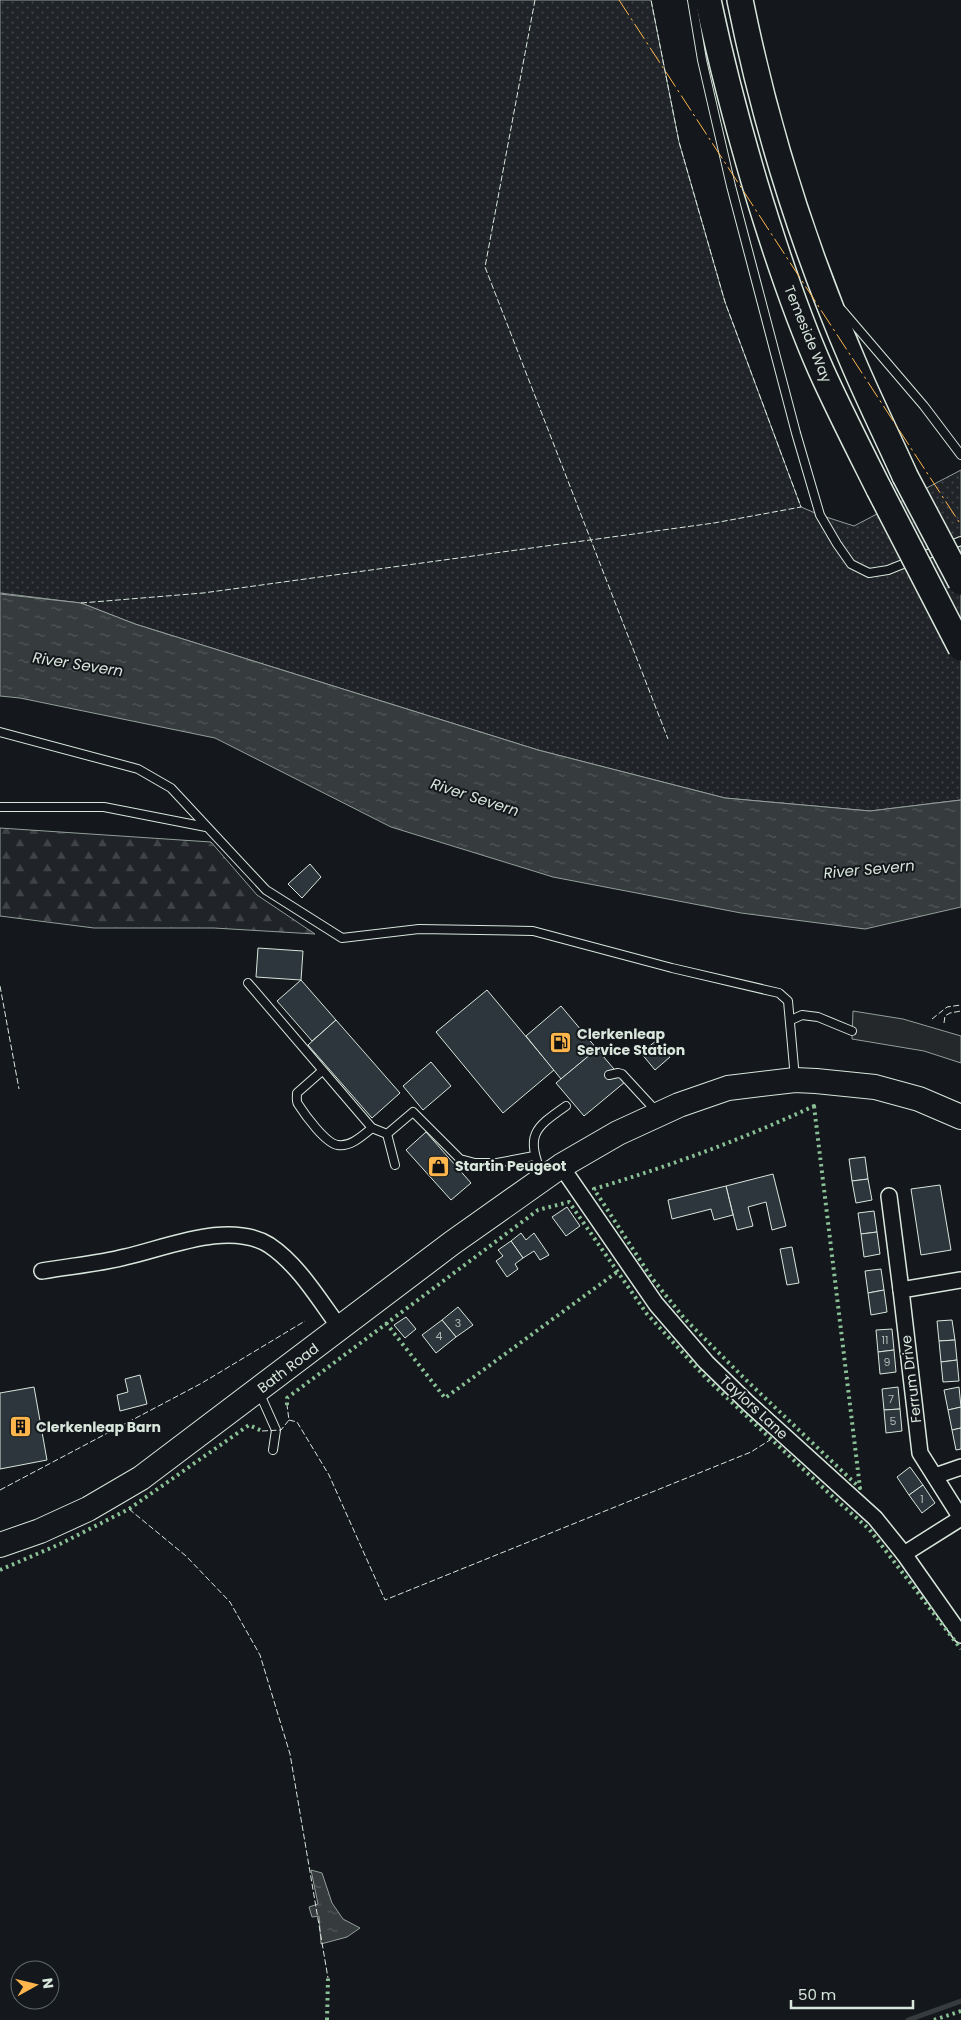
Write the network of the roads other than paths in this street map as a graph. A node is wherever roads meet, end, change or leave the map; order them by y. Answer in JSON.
{"nodes":[{"id":1,"x":692,"y":0,"type":"edge"},
{"id":2,"x":708,"y":0,"type":"edge"},
{"id":3,"x":740,"y":0,"type":"edge"},
{"id":4,"x":824,"y":290,"type":"junction"},
{"id":5,"x":961,"y":455,"type":"edge"},
{"id":6,"x":961,"y":541,"type":"edge"},
{"id":7,"x":961,"y":582,"type":"edge"},
{"id":8,"x":961,"y":648,"type":"edge"},
{"id":9,"x":0,"y":732,"type":"edge"},
{"id":10,"x":0,"y":807,"type":"edge"},
{"id":11,"x":207,"y":827,"type":"junction"},
{"id":12,"x":248,"y":983,"type":"dead end"},
{"id":13,"x":791,"y":1020,"type":"junction"},
{"id":14,"x":852,"y":1031,"type":"dead end"},
{"id":15,"x":322,"y":1071,"type":"junction"},
{"id":16,"x":608,"y":1075,"type":"dead end"},
{"id":17,"x":795,"y":1080,"type":"junction"},
{"id":18,"x":566,"y":1106,"type":"dead end"},
{"id":19,"x":659,"y":1114,"type":"junction"},
{"id":20,"x":961,"y":1117,"type":"edge"},
{"id":21,"x":372,"y":1128,"type":"junction"},
{"id":22,"x":387,"y":1134,"type":"junction"},
{"id":23,"x":534,"y":1156,"type":"junction"},
{"id":24,"x":395,"y":1165,"type":"dead end"},
{"id":25,"x":552,"y":1173,"type":"junction"},
{"id":26,"x":889,"y":1196,"type":"dead end"},
{"id":27,"x":42,"y":1270,"type":"dead end"},
{"id":28,"x":961,"y":1280,"type":"edge"},
{"id":29,"x":901,"y":1290,"type":"junction"},
{"id":30,"x":340,"y":1328,"type":"junction"},
{"id":31,"x":258,"y":1391,"type":"junction"},
{"id":32,"x":273,"y":1450,"type":"dead end"},
{"id":33,"x":961,"y":1467,"type":"edge"},
{"id":34,"x":935,"y":1476,"type":"junction"},
{"id":35,"x":961,"y":1518,"type":"edge"},
{"id":36,"x":0,"y":1545,"type":"edge"},
{"id":37,"x":904,"y":1554,"type":"junction"},
{"id":38,"x":961,"y":1635,"type":"edge"}],
"edges":[{"from":1,"to":6,"type":"lane"},
{"from":2,"to":8,"type":"highway","name":"Temeside Way","bridge":true},
{"from":3,"to":4,"type":"highway"},
{"from":4,"to":5,"type":"lane"},
{"from":4,"to":7,"type":"highway","bridge":true},
{"from":9,"to":11,"type":"lane"},
{"from":10,"to":11,"type":"lane"},
{"from":11,"to":13,"type":"lane"},
{"from":12,"to":15,"type":"lane"},
{"from":13,"to":14,"type":"lane"},
{"from":13,"to":17,"type":"lane"},
{"from":15,"to":21,"type":"lane"},
{"from":15,"to":21,"type":"lane"},
{"from":16,"to":19,"type":"lane"},
{"from":17,"to":19,"type":"main road","name":"Bath Road"},
{"from":17,"to":20,"type":"main road","name":"Bath Road"},
{"from":18,"to":23,"type":"lane"},
{"from":19,"to":25,"type":"main road","name":"Bath Road"},
{"from":21,"to":22,"type":"lane"},
{"from":22,"to":23,"type":"lane"},
{"from":22,"to":24,"type":"lane"},
{"from":23,"to":25,"type":"lane"},
{"from":25,"to":30,"type":"main road","name":"Bath Road"},
{"from":25,"to":37,"type":"street","name":"Taylors Lane"},
{"from":26,"to":29,"type":"street","name":"Ferrum Drive"},
{"from":27,"to":30,"type":"street"},
{"from":28,"to":29,"type":"street"},
{"from":29,"to":34,"type":"street","name":"Ferrum Drive"},
{"from":30,"to":31,"type":"main road","name":"Bath Road"},
{"from":31,"to":32,"type":"lane"},
{"from":31,"to":36,"type":"main road","name":"Bath Road"},
{"from":33,"to":34,"type":"street"},
{"from":34,"to":35,"type":"street","name":"Ferrum Drive"},
{"from":35,"to":37,"type":"street","name":"Ferrum Drive"},
{"from":37,"to":38,"type":"street","name":"Taylors Lane"}]}
